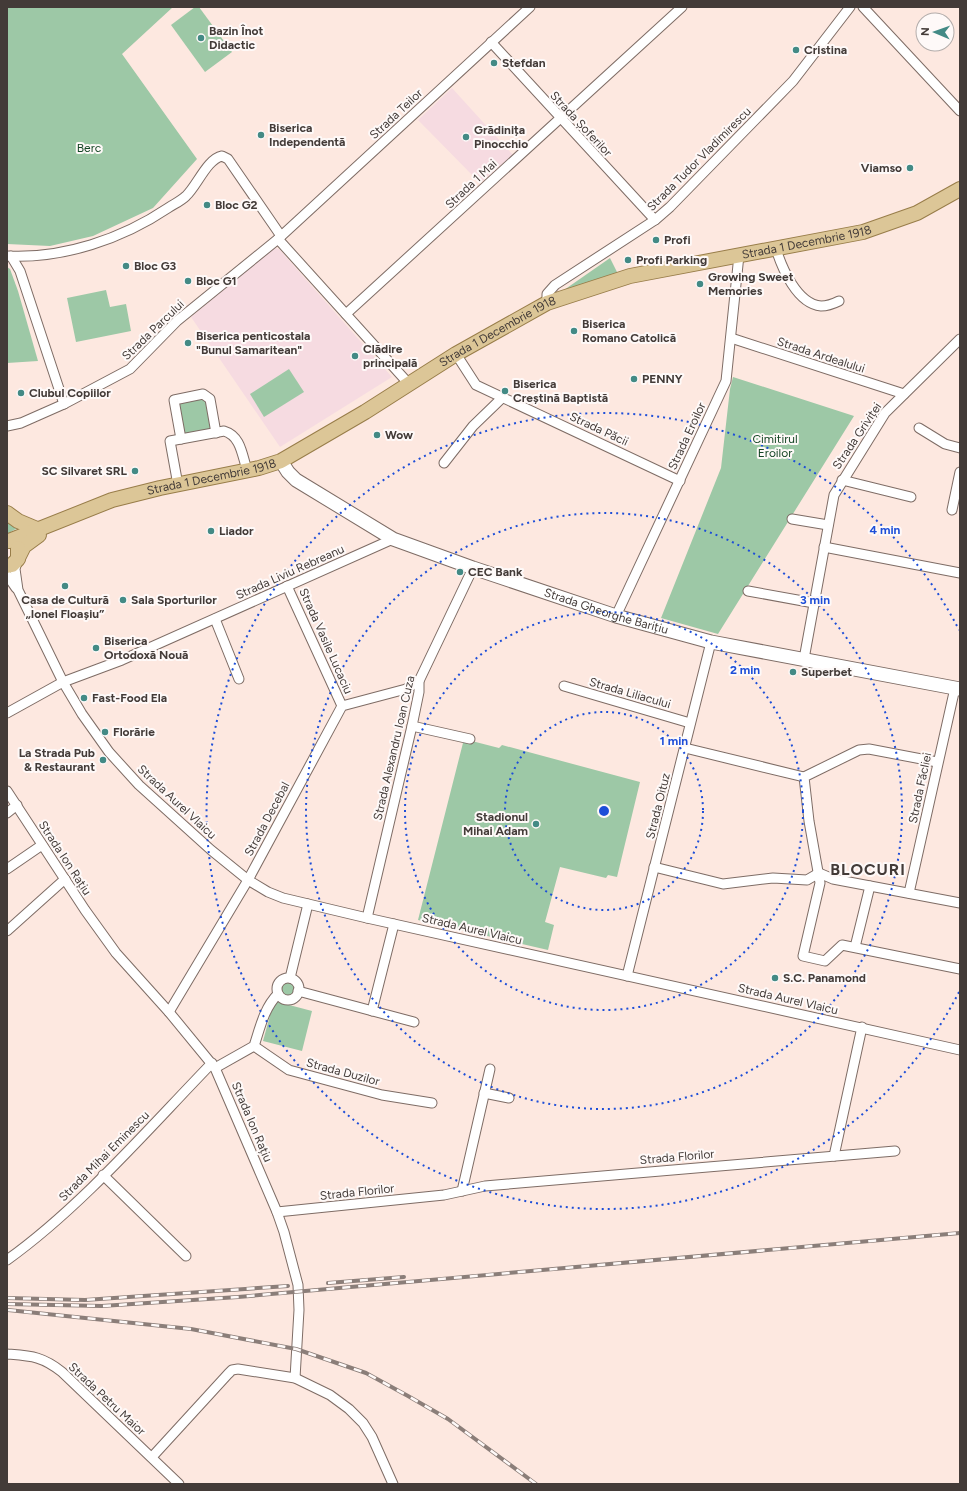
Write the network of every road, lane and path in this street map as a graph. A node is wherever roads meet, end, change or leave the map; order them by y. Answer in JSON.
{"nodes":[{"id":1,"x":530,"y":7,"type":"edge"},
{"id":2,"x":682,"y":7,"type":"edge"},
{"id":3,"x":850,"y":7,"type":"edge"},
{"id":4,"x":863,"y":7,"type":"edge"},
{"id":5,"x":491,"y":42,"type":"junction"},
{"id":6,"x":960,"y":112,"type":"edge"},
{"id":7,"x":560,"y":119,"type":"junction"},
{"id":8,"x":960,"y":189,"type":"edge"},
{"id":9,"x":655,"y":220,"type":"junction"},
{"id":10,"x":280,"y":238,"type":"junction"},
{"id":11,"x":776,"y":249,"type":"junction"},
{"id":12,"x":739,"y":255,"type":"junction"},
{"id":13,"x":9,"y":256,"type":"edge"},
{"id":14,"x":839,"y":301,"type":"dead end"},
{"id":15,"x":547,"y":303,"type":"junction"},
{"id":16,"x":346,"y":314,"type":"junction"},
{"id":17,"x":731,"y":338,"type":"junction"},
{"id":18,"x":960,"y":338,"type":"edge"},
{"id":19,"x":456,"y":354,"type":"junction"},
{"id":20,"x":409,"y":384,"type":"junction"},
{"id":21,"x":904,"y":394,"type":"junction"},
{"id":22,"x":502,"y":397,"type":"junction"},
{"id":23,"x":64,"y":404,"type":"junction"},
{"id":24,"x":7,"y":426,"type":"edge"},
{"id":25,"x":919,"y":428,"type":"dead end"},
{"id":26,"x":216,"y":432,"type":"junction"},
{"id":27,"x":181,"y":439,"type":"junction"},
{"id":28,"x":960,"y":448,"type":"edge"},
{"id":29,"x":281,"y":460,"type":"junction"},
{"id":30,"x":444,"y":463,"type":"dead end"},
{"id":31,"x":247,"y":470,"type":"junction"},
{"id":32,"x":960,"y":472,"type":"edge"},
{"id":33,"x":842,"y":480,"type":"junction"},
{"id":34,"x":680,"y":481,"type":"junction"},
{"id":35,"x":178,"y":485,"type":"junction"},
{"id":36,"x":911,"y":497,"type":"dead end"},
{"id":37,"x":952,"y":510,"type":"dead end"},
{"id":38,"x":7,"y":513,"type":"edge"},
{"id":39,"x":792,"y":519,"type":"dead end"},
{"id":40,"x":55,"y":522,"type":"junction"},
{"id":41,"x":828,"y":525,"type":"junction"},
{"id":42,"x":37,"y":529,"type":"junction"},
{"id":43,"x":393,"y":539,"type":"junction"},
{"id":44,"x":8,"y":540,"type":"edge"},
{"id":45,"x":824,"y":547,"type":"junction"},
{"id":46,"x":14,"y":561,"type":"edge"},
{"id":47,"x":473,"y":568,"type":"junction"},
{"id":48,"x":960,"y":574,"type":"edge"},
{"id":49,"x":7,"y":575,"type":"edge"},
{"id":50,"x":287,"y":586,"type":"junction"},
{"id":51,"x":18,"y":590,"type":"junction"},
{"id":52,"x":748,"y":591,"type":"dead end"},
{"id":53,"x":814,"y":603,"type":"junction"},
{"id":54,"x":616,"y":616,"type":"junction"},
{"id":55,"x":215,"y":618,"type":"junction"},
{"id":56,"x":711,"y":642,"type":"junction"},
{"id":57,"x":804,"y":659,"type":"junction"},
{"id":58,"x":239,"y":679,"type":"dead end"},
{"id":59,"x":419,"y":681,"type":"junction"},
{"id":60,"x":63,"y":682,"type":"junction"},
{"id":61,"x":564,"y":686,"type":"dead end"},
{"id":62,"x":958,"y":688,"type":"edge"},
{"id":63,"x":342,"y":706,"type":"junction"},
{"id":64,"x":7,"y":713,"type":"edge"},
{"id":65,"x":690,"y":723,"type":"junction"},
{"id":66,"x":412,"y":726,"type":"junction"},
{"id":67,"x":470,"y":739,"type":"dead end"},
{"id":68,"x":685,"y":748,"type":"junction"},
{"id":69,"x":937,"y":762,"type":"junction"},
{"id":70,"x":804,"y":777,"type":"junction"},
{"id":71,"x":7,"y":791,"type":"edge"},
{"id":72,"x":16,"y":805,"type":"junction"},
{"id":73,"x":7,"y":813,"type":"edge"},
{"id":74,"x":42,"y":845,"type":"junction"},
{"id":75,"x":654,"y":867,"type":"junction"},
{"id":76,"x":7,"y":869,"type":"edge"},
{"id":77,"x":819,"y":873,"type":"junction"},
{"id":78,"x":65,"y":879,"type":"junction"},
{"id":79,"x":248,"y":880,"type":"junction"},
{"id":80,"x":870,"y":886,"type":"junction"},
{"id":81,"x":909,"y":893,"type":"junction"},
{"id":82,"x":960,"y":903,"type":"edge"},
{"id":83,"x":308,"y":904,"type":"junction"},
{"id":84,"x":367,"y":918,"type":"junction"},
{"id":85,"x":394,"y":924,"type":"junction"},
{"id":86,"x":7,"y":931,"type":"edge"},
{"id":87,"x":855,"y":948,"type":"junction"},
{"id":88,"x":960,"y":968,"type":"edge"},
{"id":89,"x":627,"y":976,"type":"junction"},
{"id":90,"x":290,"y":978,"type":"junction"},
{"id":91,"x":298,"y":991,"type":"junction"},
{"id":92,"x":278,"y":994,"type":"junction"},
{"id":93,"x":372,"y":1011,"type":"junction"},
{"id":94,"x":170,"y":1012,"type":"junction"},
{"id":95,"x":414,"y":1022,"type":"dead end"},
{"id":96,"x":862,"y":1027,"type":"junction"},
{"id":97,"x":254,"y":1046,"type":"junction"},
{"id":98,"x":960,"y":1050,"type":"edge"},
{"id":99,"x":214,"y":1066,"type":"junction"},
{"id":100,"x":490,"y":1069,"type":"dead end"},
{"id":101,"x":484,"y":1094,"type":"junction"},
{"id":102,"x":509,"y":1098,"type":"dead end"},
{"id":103,"x":432,"y":1103,"type":"dead end"},
{"id":104,"x":895,"y":1151,"type":"dead end"},
{"id":105,"x":834,"y":1156,"type":"junction"},
{"id":106,"x":103,"y":1175,"type":"junction"},
{"id":107,"x":462,"y":1191,"type":"junction"},
{"id":108,"x":277,"y":1212,"type":"junction"},
{"id":109,"x":186,"y":1256,"type":"dead end"},
{"id":110,"x":7,"y":1260,"type":"edge"},
{"id":111,"x":7,"y":1354,"type":"edge"},
{"id":112,"x":296,"y":1378,"type":"junction"},
{"id":113,"x":152,"y":1457,"type":"junction"},
{"id":114,"x":179,"y":1484,"type":"edge"},
{"id":115,"x":393,"y":1484,"type":"edge"}],
"edges":[{"from":1,"to":5,"type":"street","name":"Strada Teilor"},
{"from":2,"to":7,"type":"street","name":"Strada 1 Mai"},
{"from":3,"to":9,"type":"street","name":"Strada Tudor Vladimirescu"},
{"from":4,"to":6,"type":"street"},
{"from":5,"to":7,"type":"street","name":"Strada Șoferilor"},
{"from":5,"to":10,"type":"street","name":"Strada Teilor"},
{"from":7,"to":9,"type":"street","name":"Strada Șoferilor"},
{"from":7,"to":16,"type":"street","name":"Strada 1 Mai"},
{"from":8,"to":11,"type":"main road","name":"Strada 1 Decembrie 1918"},
{"from":9,"to":15,"type":"street","name":"Strada Tudor Vladimirescu"},
{"from":10,"to":13,"type":"street"},
{"from":10,"to":16,"type":"street"},
{"from":10,"to":23,"type":"street","name":"Strada Parcului"},
{"from":11,"to":12,"type":"main road","name":"Strada 1 Decembrie 1918"},
{"from":11,"to":14,"type":"street"},
{"from":12,"to":15,"type":"main road","name":"Strada 1 Decembrie 1918"},
{"from":12,"to":17,"type":"street","name":"Strada Eroilor"},
{"from":13,"to":23,"type":"street"},
{"from":15,"to":19,"type":"main road","name":"Strada 1 Decembrie 1918"},
{"from":16,"to":20,"type":"street"},
{"from":17,"to":21,"type":"street","name":"Strada Ardealului"},
{"from":17,"to":34,"type":"street","name":"Strada Eroilor"},
{"from":18,"to":21,"type":"street","name":"Strada Griviței"},
{"from":19,"to":20,"type":"main road","name":"Strada 1 Decembrie 1918"},
{"from":19,"to":22,"type":"street","name":"Strada Păcii"},
{"from":20,"to":29,"type":"main road","name":"Strada 1 Decembrie 1918"},
{"from":21,"to":33,"type":"street","name":"Strada Griviței"},
{"from":22,"to":30,"type":"street"},
{"from":22,"to":34,"type":"street","name":"Strada Păcii"},
{"from":23,"to":24,"type":"street","name":"Strada Parcului"},
{"from":25,"to":28,"type":"street"},
{"from":26,"to":27,"type":"street"},
{"from":26,"to":27,"type":"street"},
{"from":26,"to":31,"type":"street"},
{"from":27,"to":35,"type":"street"},
{"from":29,"to":31,"type":"main road","name":"Strada 1 Decembrie 1918"},
{"from":29,"to":43,"type":"street","name":"Strada Gheorghe Barițiu"},
{"from":31,"to":35,"type":"main road","name":"Strada 1 Decembrie 1918"},
{"from":32,"to":37,"type":"street"},
{"from":33,"to":36,"type":"street"},
{"from":33,"to":41,"type":"street","name":"Strada Griviței"},
{"from":34,"to":54,"type":"street","name":"Strada Eroilor"},
{"from":35,"to":40,"type":"main road","name":"Strada 1 Decembrie 1918"},
{"from":38,"to":42,"type":"main road"},
{"from":39,"to":41,"type":"street"},
{"from":40,"to":42,"type":"main road","name":"Strada 1 Decembrie 1918"},
{"from":40,"to":46,"type":"main road","name":"Strada 1 Decembrie 1918"},
{"from":41,"to":45,"type":"street","name":"Strada Griviței"},
{"from":42,"to":44,"type":"main road","name":"Strada 1 Decembrie 1918"},
{"from":43,"to":47,"type":"street","name":"Strada Gheorghe Barițiu"},
{"from":43,"to":50,"type":"street","name":"Strada Liviu Rebreanu"},
{"from":44,"to":46,"type":"main road"},
{"from":45,"to":48,"type":"street"},
{"from":45,"to":53,"type":"street","name":"Strada Griviței"},
{"from":46,"to":51,"type":"street"},
{"from":47,"to":54,"type":"street","name":"Strada Gheorghe Barițiu"},
{"from":47,"to":59,"type":"street","name":"Strada Alexandru Ioan Cuza"},
{"from":49,"to":51,"type":"street"},
{"from":50,"to":55,"type":"street","name":"Strada Liviu Rebreanu"},
{"from":50,"to":63,"type":"street","name":"Strada Vasile Lucaciu"},
{"from":51,"to":60,"type":"street","name":"Strada Aurel Vlaicu"},
{"from":52,"to":53,"type":"street"},
{"from":53,"to":57,"type":"street","name":"Strada Griviței"},
{"from":54,"to":56,"type":"street","name":"Strada Gheorghe Barițiu"},
{"from":55,"to":58,"type":"street"},
{"from":55,"to":60,"type":"street","name":"Strada Liviu Rebreanu"},
{"from":56,"to":57,"type":"street","name":"Strada Gheorghe Barițiu"},
{"from":56,"to":65,"type":"street","name":"Strada Oituz"},
{"from":57,"to":62,"type":"street","name":"Strada Gheorghe Barițiu"},
{"from":59,"to":63,"type":"street"},
{"from":59,"to":66,"type":"street","name":"Strada Alexandru Ioan Cuza"},
{"from":60,"to":64,"type":"street","name":"Strada Liviu Rebreanu"},
{"from":60,"to":79,"type":"street","name":"Strada Aurel Vlaicu"},
{"from":61,"to":65,"type":"street","name":"Strada Liliacului"},
{"from":62,"to":69,"type":"street","name":"Strada Făcliei"},
{"from":63,"to":79,"type":"street","name":"Strada Decebal"},
{"from":65,"to":68,"type":"street","name":"Strada Oituz"},
{"from":66,"to":67,"type":"street"},
{"from":66,"to":84,"type":"street","name":"Strada Alexandru Ioan Cuza"},
{"from":68,"to":70,"type":"street"},
{"from":68,"to":75,"type":"street","name":"Strada Oituz"},
{"from":69,"to":70,"type":"street"},
{"from":69,"to":81,"type":"street","name":"Strada Făcliei"},
{"from":70,"to":77,"type":"street"},
{"from":71,"to":72,"type":"street","name":"Strada Ion Rațiu"},
{"from":72,"to":73,"type":"street"},
{"from":72,"to":74,"type":"street","name":"Strada Ion Rațiu"},
{"from":74,"to":76,"type":"street"},
{"from":74,"to":78,"type":"street","name":"Strada Ion Rațiu"},
{"from":75,"to":77,"type":"street"},
{"from":75,"to":89,"type":"street","name":"Strada Oituz"},
{"from":77,"to":80,"type":"street"},
{"from":77,"to":87,"type":"street"},
{"from":78,"to":86,"type":"street"},
{"from":78,"to":94,"type":"street","name":"Strada Ion Rațiu"},
{"from":79,"to":83,"type":"street","name":"Strada Aurel Vlaicu"},
{"from":79,"to":94,"type":"street","name":"Strada Decebal"},
{"from":80,"to":81,"type":"street"},
{"from":80,"to":87,"type":"street"},
{"from":81,"to":82,"type":"street"},
{"from":83,"to":84,"type":"street","name":"Strada Aurel Vlaicu"},
{"from":83,"to":90,"type":"street"},
{"from":84,"to":85,"type":"street","name":"Strada Aurel Vlaicu"},
{"from":85,"to":89,"type":"street","name":"Strada Aurel Vlaicu"},
{"from":85,"to":93,"type":"street"},
{"from":87,"to":88,"type":"street"},
{"from":89,"to":96,"type":"street","name":"Strada Aurel Vlaicu"},
{"from":90,"to":91,"type":"street"},
{"from":90,"to":92,"type":"street"},
{"from":91,"to":92,"type":"street"},
{"from":91,"to":93,"type":"street"},
{"from":92,"to":97,"type":"street"},
{"from":93,"to":95,"type":"street"},
{"from":94,"to":99,"type":"street","name":"Strada Ion Rațiu"},
{"from":96,"to":98,"type":"street","name":"Strada Aurel Vlaicu"},
{"from":96,"to":105,"type":"street"},
{"from":97,"to":99,"type":"street","name":"Strada Mihai Eminescu"},
{"from":97,"to":103,"type":"street","name":"Strada Duzilor"},
{"from":99,"to":106,"type":"street","name":"Strada Mihai Eminescu"},
{"from":99,"to":108,"type":"street","name":"Strada Ion Rațiu"},
{"from":100,"to":101,"type":"street"},
{"from":101,"to":102,"type":"street"},
{"from":101,"to":107,"type":"street"},
{"from":104,"to":105,"type":"street","name":"Strada Florilor"},
{"from":105,"to":107,"type":"street","name":"Strada Florilor"},
{"from":106,"to":109,"type":"street"},
{"from":106,"to":110,"type":"street","name":"Strada Mihai Eminescu"},
{"from":107,"to":108,"type":"street","name":"Strada Florilor"},
{"from":108,"to":112,"type":"street","name":"Strada Ion Rațiu"},
{"from":111,"to":113,"type":"street","name":"Strada Petru Maior"},
{"from":112,"to":113,"type":"street"},
{"from":112,"to":115,"type":"street"},
{"from":113,"to":114,"type":"street","name":"Strada Petru Maior"}]}
